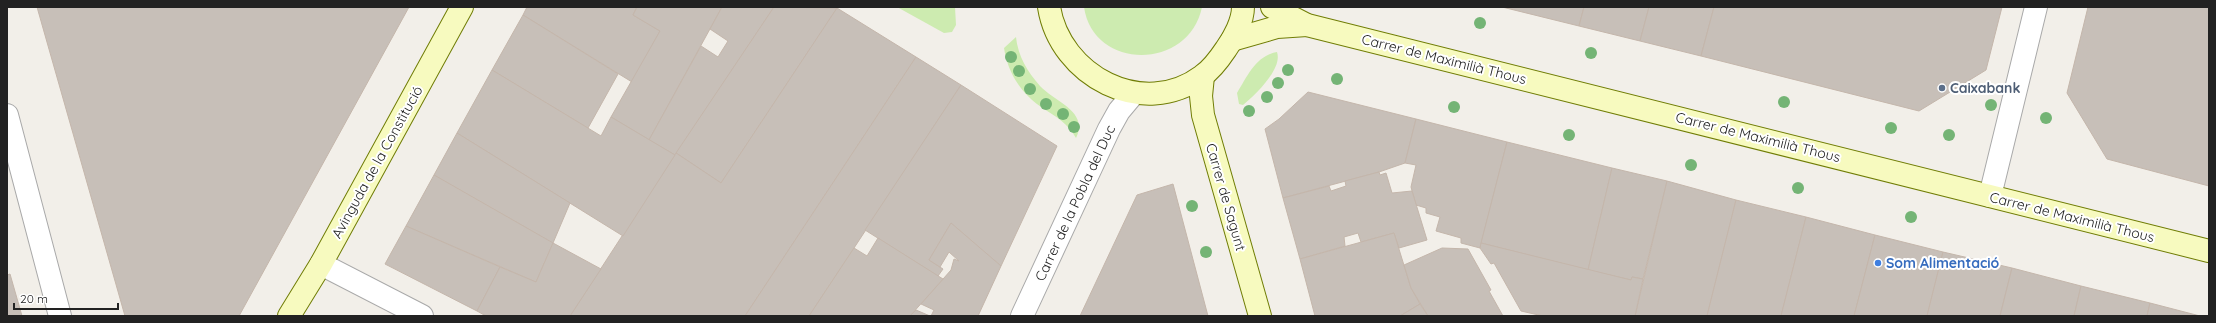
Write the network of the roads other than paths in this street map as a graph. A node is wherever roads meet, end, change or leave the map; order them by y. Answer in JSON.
{"nodes":[{"id":1,"x":462,"y":7,"type":"edge"},
{"id":2,"x":1049,"y":7,"type":"edge"},
{"id":3,"x":1243,"y":7,"type":"edge"},
{"id":4,"x":1272,"y":7,"type":"edge"},
{"id":5,"x":2036,"y":7,"type":"edge"},
{"id":6,"x":1307,"y":25,"type":"junction"},
{"id":7,"x":1232,"y":40,"type":"junction"},
{"id":8,"x":1203,"y":76,"type":"junction"},
{"id":9,"x":1134,"y":93,"type":"junction"},
{"id":10,"x":7,"y":115,"type":"edge"},
{"id":11,"x":1990,"y":196,"type":"junction"},
{"id":12,"x":2209,"y":251,"type":"edge"},
{"id":13,"x":321,"y":264,"type":"junction"},
{"id":14,"x":60,"y":316,"type":"edge"},
{"id":15,"x":289,"y":316,"type":"edge"},
{"id":16,"x":422,"y":316,"type":"edge"},
{"id":17,"x":1022,"y":316,"type":"edge"},
{"id":18,"x":1260,"y":316,"type":"edge"}],
"edges":[{"from":1,"to":13,"type":"street","name":"Avinguda de la Constitució"},
{"from":2,"to":9,"type":"street"},
{"from":3,"to":7,"type":"street"},
{"from":4,"to":6,"type":"street","name":"Carrer de Maximilià Thous"},
{"from":5,"to":11,"type":"street"},
{"from":6,"to":7,"type":"street","name":"Carrer de Maximilià Thous"},
{"from":6,"to":11,"type":"street","name":"Carrer de Maximilià Thous"},
{"from":7,"to":8,"type":"street"},
{"from":8,"to":9,"type":"street"},
{"from":8,"to":18,"type":"street","name":"Carrer de Sagunt"},
{"from":9,"to":17,"type":"street","name":"Carrer de la Pobla del Duc"},
{"from":10,"to":14,"type":"street"},
{"from":11,"to":12,"type":"street","name":"Carrer de Maximilià Thous"},
{"from":13,"to":15,"type":"street","name":"Avinguda de la Constitució"},
{"from":13,"to":16,"type":"street"}]}
